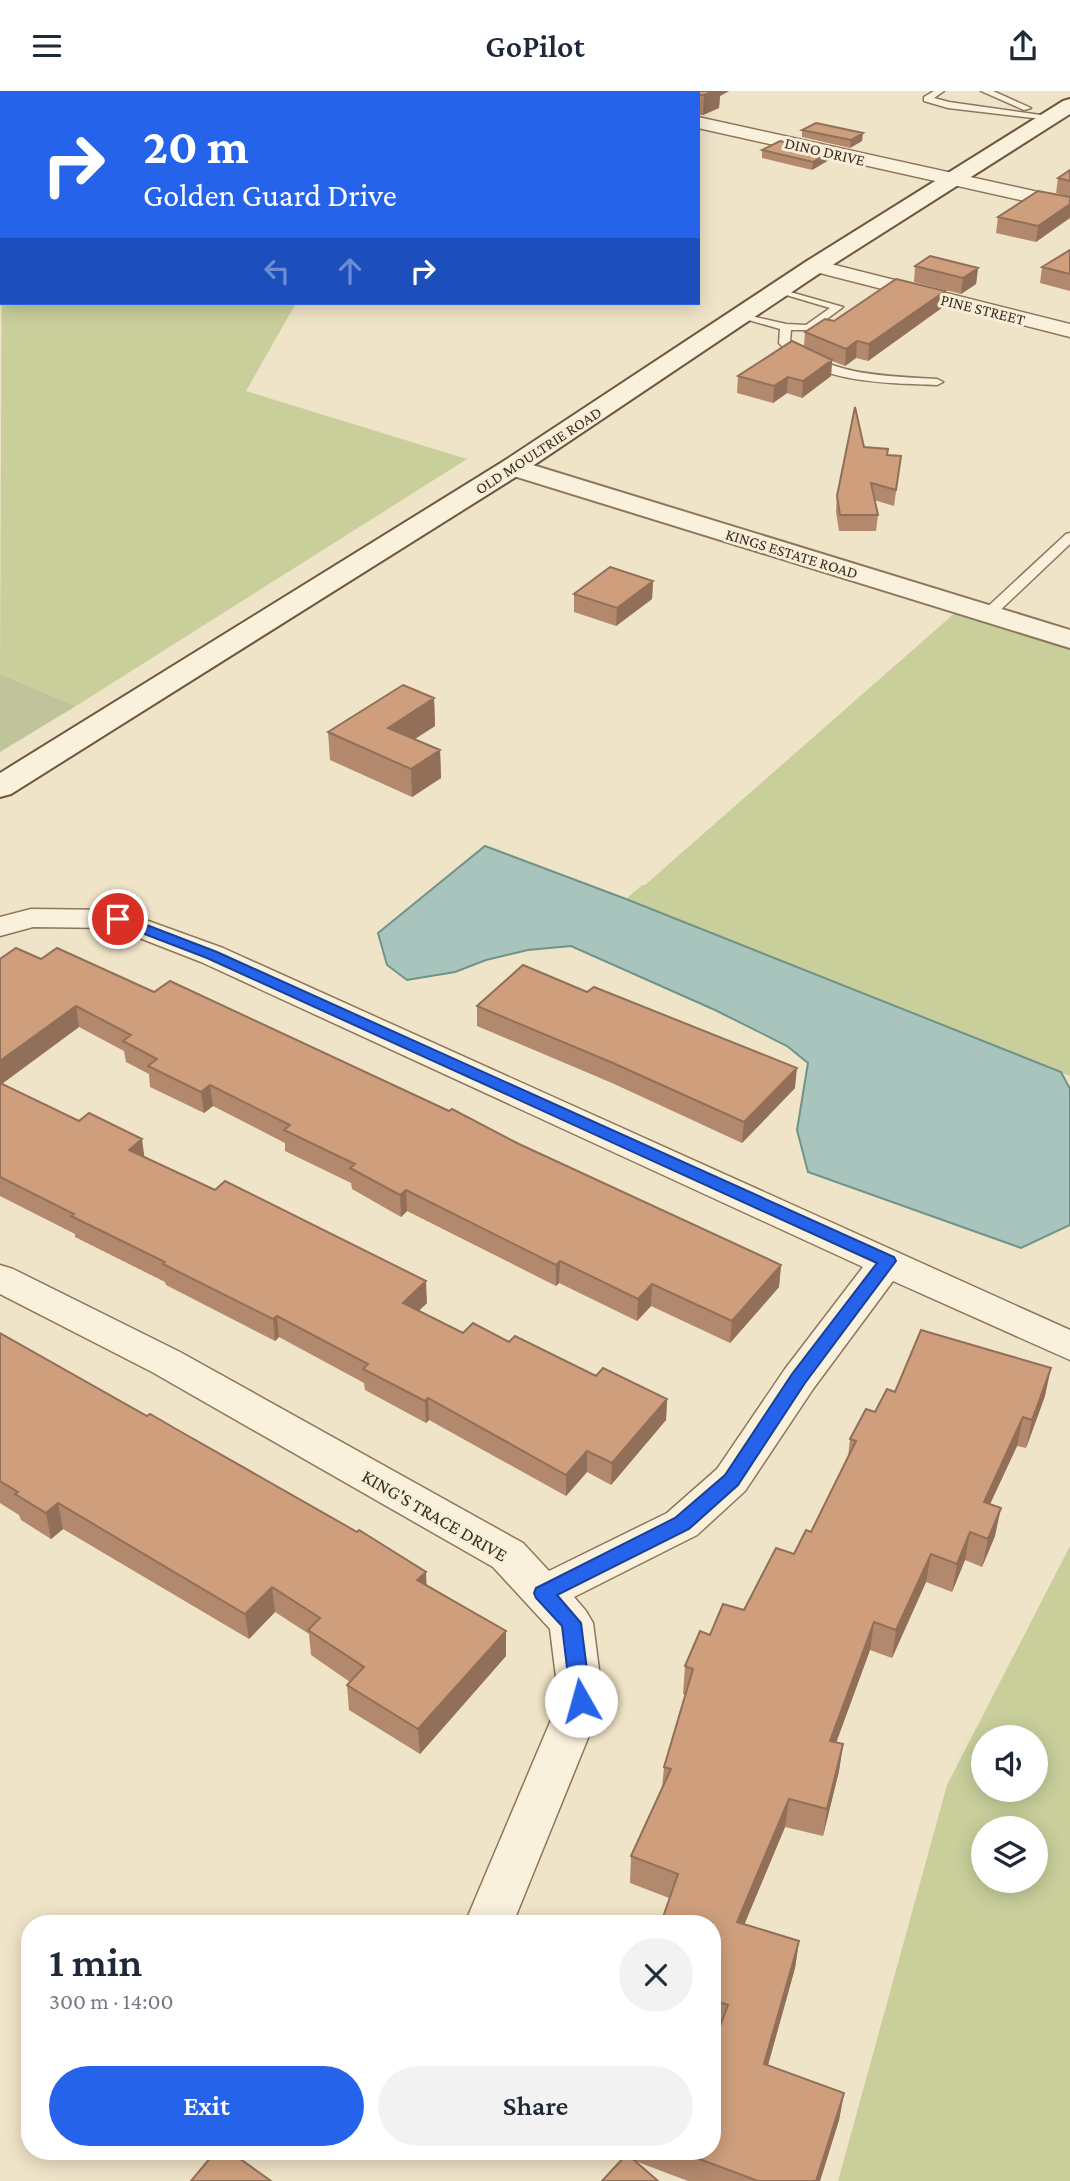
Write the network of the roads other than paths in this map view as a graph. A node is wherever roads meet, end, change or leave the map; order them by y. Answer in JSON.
{"nodes":[{"id":1,"x":940,"y":91,"type":"edge"},
{"id":2,"x":985,"y":91,"type":"edge"},
{"id":3,"x":1070,"y":105,"type":"edge"},
{"id":4,"x":1050,"y":117,"type":"junction"},
{"id":5,"x":700,"y":122,"type":"edge"},
{"id":6,"x":951,"y":180,"type":"junction"},
{"id":7,"x":1070,"y":205,"type":"edge"},
{"id":8,"x":815,"y":267,"type":"junction"},
{"id":9,"x":779,"y":290,"type":"junction"},
{"id":10,"x":742,"y":315,"type":"junction"},
{"id":11,"x":786,"y":327,"type":"junction"},
{"id":12,"x":1070,"y":331,"type":"edge"},
{"id":13,"x":937,"y":382,"type":"dead end"},
{"id":14,"x":513,"y":467,"type":"junction"},
{"id":15,"x":1070,"y":537,"type":"edge"},
{"id":16,"x":988,"y":614,"type":"junction"},
{"id":17,"x":1070,"y":639,"type":"edge"},
{"id":18,"x":0,"y":787,"type":"edge"},
{"id":19,"x":0,"y":927,"type":"edge"},
{"id":20,"x":888,"y":1261,"type":"junction"},
{"id":21,"x":0,"y":1278,"type":"edge"},
{"id":22,"x":1070,"y":1346,"type":"edge"},
{"id":23,"x":543,"y":1593,"type":"junction"},
{"id":24,"x":492,"y":1915,"type":"edge"}],
"edges":[{"from":1,"to":4,"type":"lane"},
{"from":2,"to":4,"type":"lane"},
{"from":3,"to":4,"type":"main road","name":"OLD MOULTRIE ROAD"},
{"from":4,"to":6,"type":"main road","name":"OLD MOULTRIE ROAD"},
{"from":5,"to":6,"type":"street","name":"DINO DRIVE"},
{"from":6,"to":7,"type":"street","name":"DINO DRIVE"},
{"from":6,"to":8,"type":"main road","name":"OLD MOULTRIE ROAD"},
{"from":8,"to":9,"type":"main road","name":"OLD MOULTRIE ROAD"},
{"from":8,"to":12,"type":"street","name":"PINE STREET"},
{"from":9,"to":10,"type":"main road","name":"OLD MOULTRIE ROAD"},
{"from":9,"to":11,"type":"lane"},
{"from":10,"to":11,"type":"lane"},
{"from":10,"to":14,"type":"main road","name":"OLD MOULTRIE ROAD"},
{"from":11,"to":13,"type":"lane"},
{"from":14,"to":16,"type":"main road","name":"KINGS ESTATE ROAD"},
{"from":14,"to":18,"type":"main road","name":"OLD MOULTRIE ROAD"},
{"from":15,"to":16,"type":"lane"},
{"from":16,"to":17,"type":"main road","name":"KINGS ESTATE ROAD"},
{"from":19,"to":20,"type":"street"},
{"from":20,"to":22,"type":"street"},
{"from":20,"to":23,"type":"street"},
{"from":21,"to":23,"type":"street","name":"KING'S TRACE DRIVE"},
{"from":23,"to":24,"type":"street","name":"KING'S TRACE DRIVE"}]}
